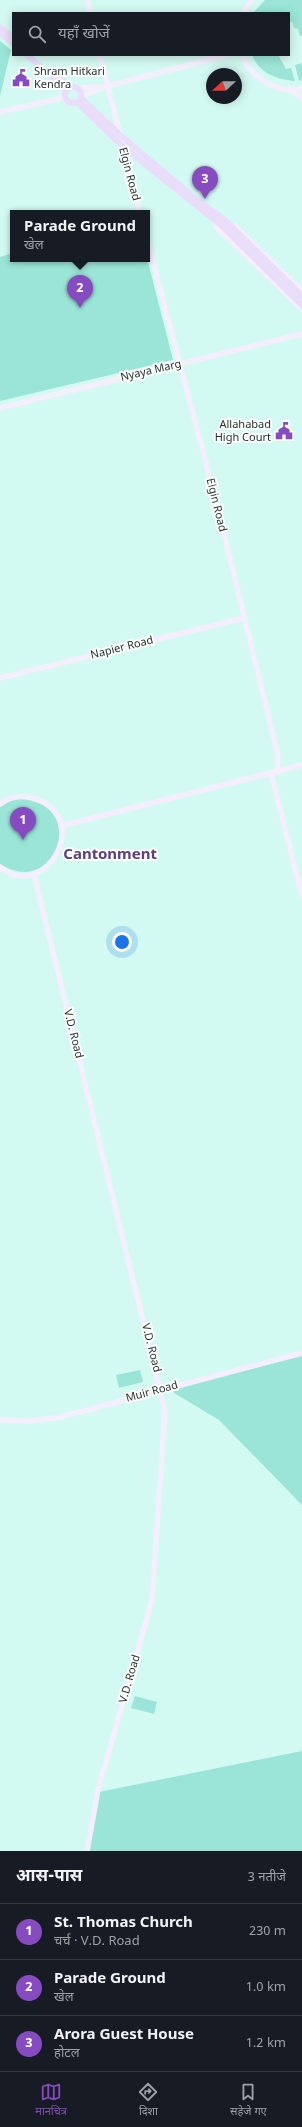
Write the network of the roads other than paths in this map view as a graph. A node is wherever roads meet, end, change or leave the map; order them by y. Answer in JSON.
{"nodes":[{"id":1,"x":87,"y":0,"type":"edge"},
{"id":2,"x":252,"y":0,"type":"edge"},
{"id":3,"x":90,"y":12,"type":"edge"},
{"id":4,"x":244,"y":12,"type":"edge"},
{"id":5,"x":0,"y":26,"type":"edge"},
{"id":6,"x":0,"y":32,"type":"edge"},
{"id":7,"x":12,"y":37,"type":"edge"},
{"id":8,"x":12,"y":43,"type":"edge"},
{"id":9,"x":28,"y":56,"type":"edge"},
{"id":10,"x":34,"y":56,"type":"edge"},
{"id":11,"x":100,"y":56,"type":"edge"},
{"id":12,"x":223,"y":56,"type":"edge"},
{"id":13,"x":242,"y":56,"type":"edge"},
{"id":14,"x":108,"y":86,"type":"junction"},
{"id":15,"x":71,"y":87,"type":"junction"},
{"id":16,"x":78,"y":88,"type":"junction"},
{"id":17,"x":302,"y":88,"type":"edge"},
{"id":18,"x":290,"y":89,"type":"junction"},
{"id":19,"x":66,"y":95,"type":"junction"},
{"id":20,"x":80,"y":99,"type":"junction"},
{"id":21,"x":302,"y":99,"type":"edge"},
{"id":22,"x":0,"y":112,"type":"edge"},
{"id":23,"x":119,"y":134,"type":"junction"},
{"id":24,"x":121,"y":145,"type":"junction"},
{"id":25,"x":139,"y":210,"type":"edge"},
{"id":26,"x":221,"y":222,"type":"junction"},
{"id":27,"x":150,"y":250,"type":"edge"},
{"id":28,"x":302,"y":291,"type":"edge"},
{"id":29,"x":302,"y":296,"type":"edge"},
{"id":30,"x":302,"y":304,"type":"edge"},
{"id":31,"x":302,"y":309,"type":"edge"},
{"id":32,"x":302,"y":334,"type":"edge"},
{"id":33,"x":181,"y":364,"type":"junction"},
{"id":34,"x":0,"y":408,"type":"edge"},
{"id":35,"x":244,"y":618,"type":"junction"},
{"id":36,"x":0,"y":678,"type":"edge"},
{"id":37,"x":302,"y":765,"type":"edge"},
{"id":38,"x":274,"y":772,"type":"junction"},
{"id":39,"x":0,"y":804,"type":"edge"},
{"id":40,"x":61,"y":826,"type":"junction"},
{"id":41,"x":0,"y":867,"type":"edge"},
{"id":42,"x":34,"y":874,"type":"junction"},
{"id":43,"x":302,"y":896,"type":"edge"},
{"id":44,"x":302,"y":1353,"type":"edge"},
{"id":45,"x":161,"y":1390,"type":"junction"},
{"id":46,"x":0,"y":1420,"type":"edge"},
{"id":47,"x":87,"y":1851,"type":"edge"}],
"edges":[{"from":1,"to":3,"type":"street"},
{"from":2,"to":4,"type":"street"},
{"from":5,"to":7,"type":"main road"},
{"from":6,"to":8,"type":"main road"},
{"from":9,"to":19,"type":"main road"},
{"from":10,"to":15,"type":"main road"},
{"from":11,"to":14,"type":"street","name":"Elgin Road"},
{"from":12,"to":14,"type":"street"},
{"from":13,"to":18,"type":"street"},
{"from":14,"to":16,"type":"street"},
{"from":14,"to":20,"type":"street"},
{"from":14,"to":23,"type":"street","name":"Elgin Road"},
{"from":15,"to":16,"type":"main road"},
{"from":15,"to":19,"type":"main road"},
{"from":16,"to":20,"type":"main road"},
{"from":17,"to":18,"type":"street"},
{"from":18,"to":21,"type":"street"},
{"from":19,"to":20,"type":"main road"},
{"from":19,"to":22,"type":"street"},
{"from":20,"to":23,"type":"main road"},
{"from":20,"to":24,"type":"main road"},
{"from":23,"to":24,"type":"street","name":"Elgin Road"},
{"from":23,"to":26,"type":"main road"},
{"from":24,"to":25,"type":"street","name":"Elgin Road"},
{"from":24,"to":26,"type":"main road"},
{"from":26,"to":28,"type":"street"},
{"from":26,"to":29,"type":"main road"},
{"from":26,"to":30,"type":"main road"},
{"from":26,"to":31,"type":"street"},
{"from":27,"to":33,"type":"street","name":"Elgin Road"},
{"from":32,"to":33,"type":"street","name":"Nyaya Marg"},
{"from":33,"to":34,"type":"street","name":"Nyaya Marg"},
{"from":33,"to":35,"type":"street","name":"Elgin Road"},
{"from":35,"to":36,"type":"street","name":"Napier Road"},
{"from":35,"to":38,"type":"street","name":"Elgin Road"},
{"from":37,"to":38,"type":"street"},
{"from":38,"to":40,"type":"street"},
{"from":38,"to":43,"type":"street","name":"Elgin Road"},
{"from":39,"to":40,"type":"street"},
{"from":40,"to":42,"type":"street"},
{"from":41,"to":42,"type":"street"},
{"from":42,"to":45,"type":"street","name":"V.D. Road"},
{"from":44,"to":45,"type":"street","name":"Muir Road"},
{"from":45,"to":46,"type":"street","name":"Muir Road"},
{"from":45,"to":47,"type":"street","name":"V.D. Road"}]}
